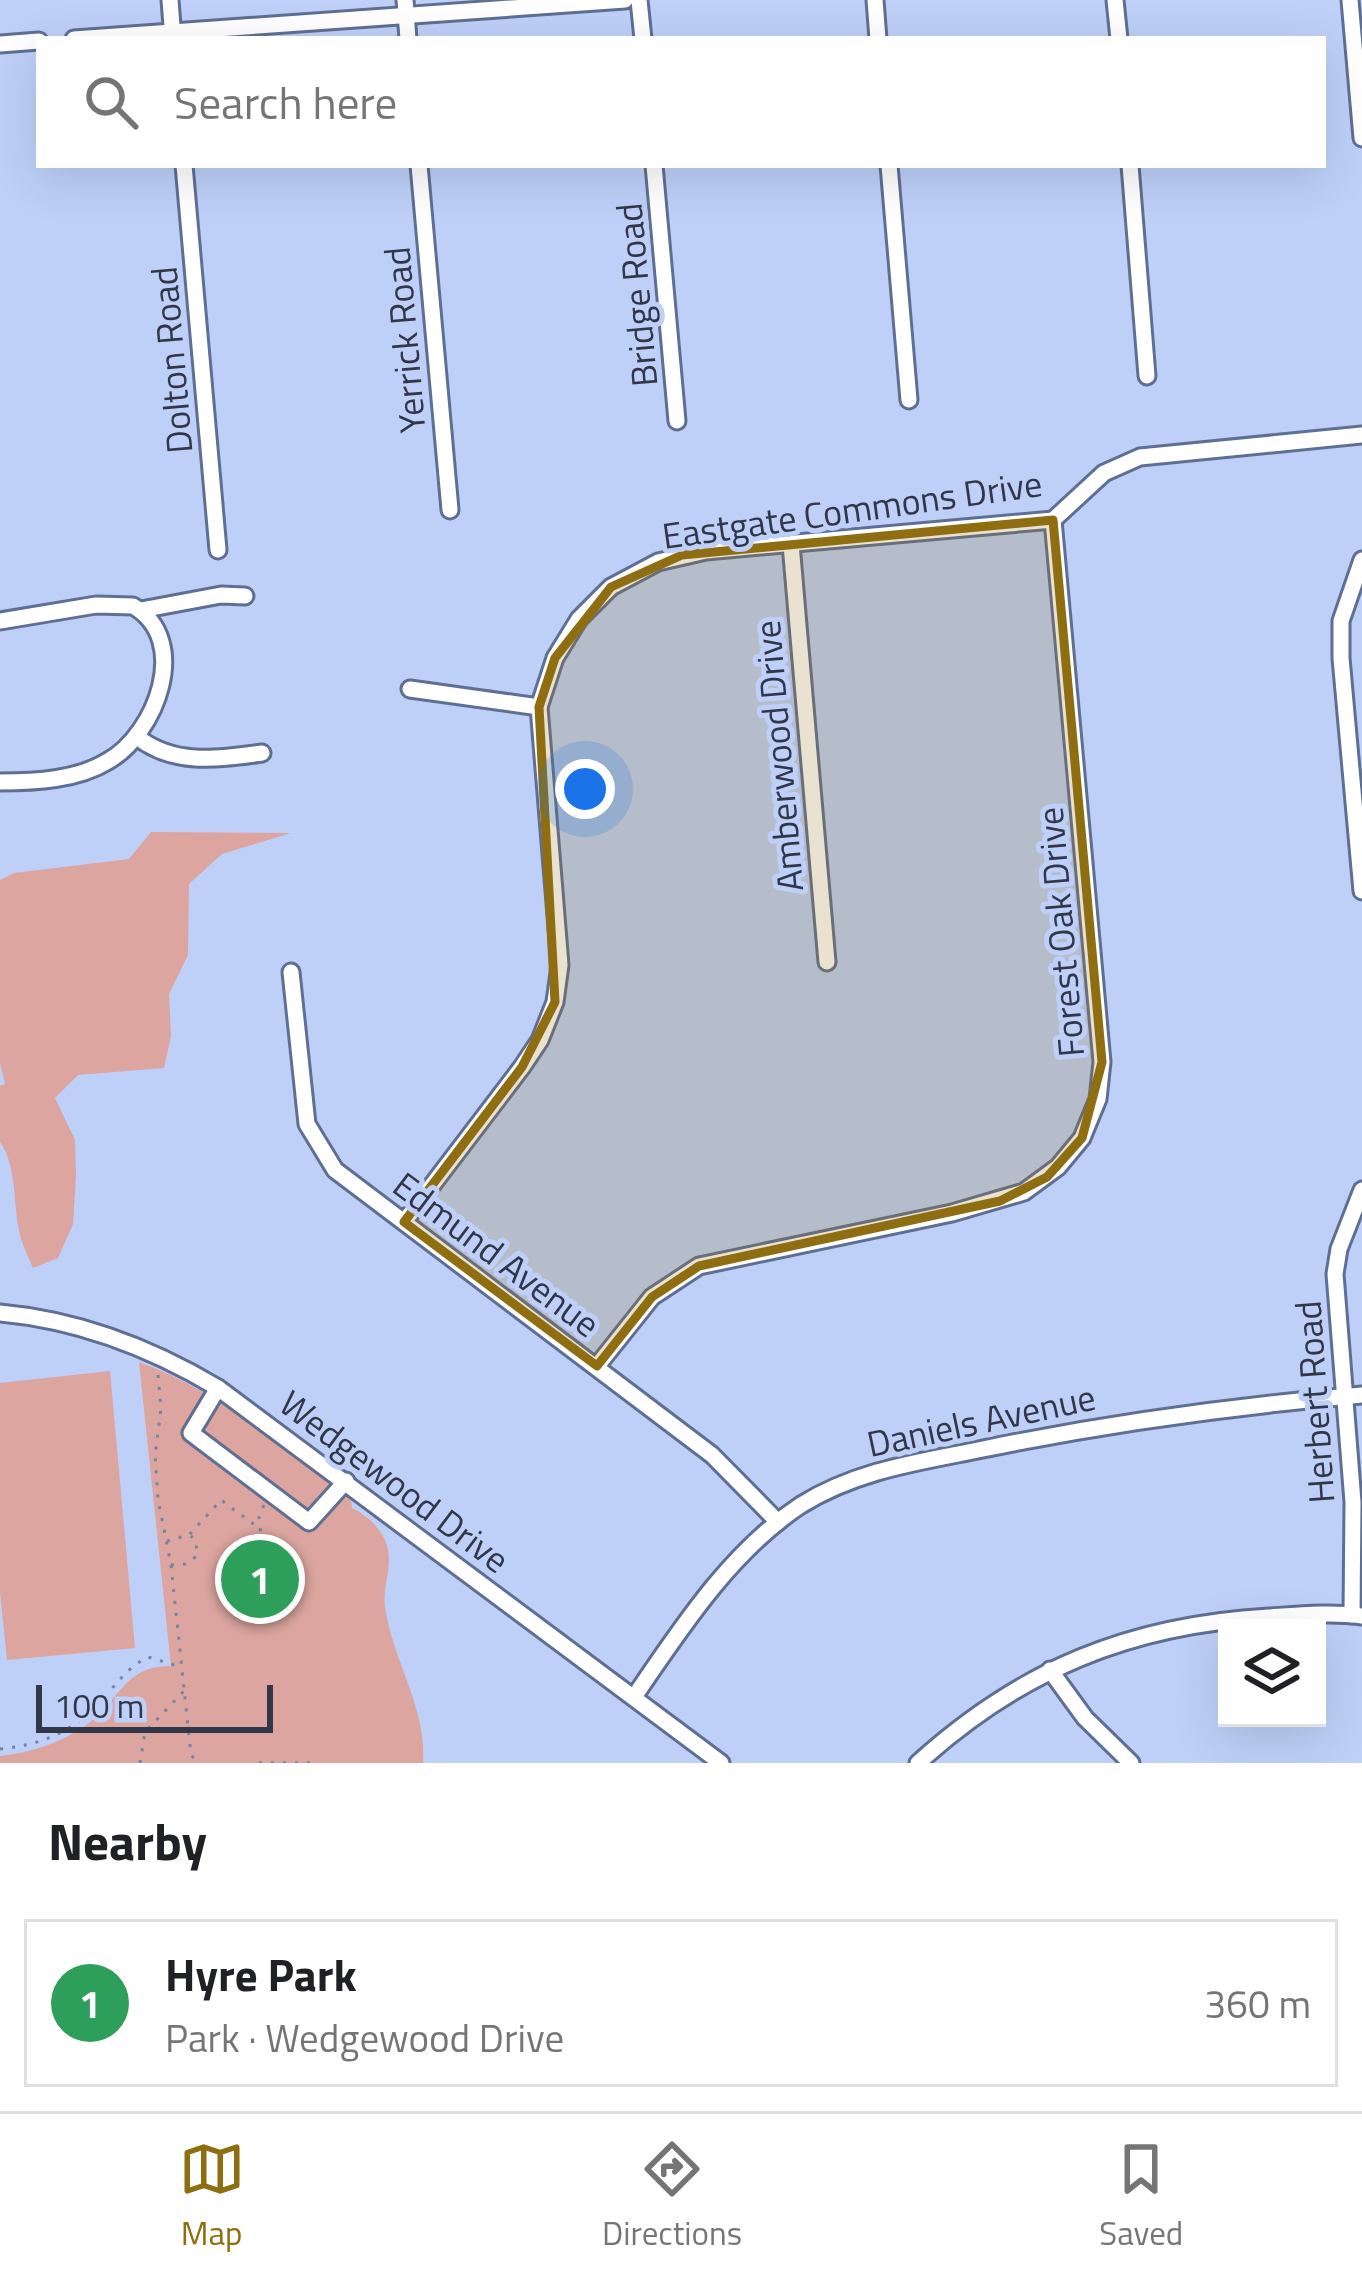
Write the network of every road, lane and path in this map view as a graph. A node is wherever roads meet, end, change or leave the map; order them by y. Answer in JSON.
{"nodes":[{"id":1,"x":170,"y":0,"type":"edge"},
{"id":2,"x":625,"y":0,"type":"edge"},
{"id":3,"x":640,"y":0,"type":"edge"},
{"id":4,"x":875,"y":0,"type":"edge"},
{"id":5,"x":1115,"y":0,"type":"edge"},
{"id":6,"x":1350,"y":0,"type":"edge"},
{"id":7,"x":406,"y":8,"type":"edge"},
{"id":8,"x":173,"y":36,"type":"edge"},
{"id":9,"x":643,"y":36,"type":"edge"},
{"id":10,"x":878,"y":36,"type":"edge"},
{"id":11,"x":1119,"y":36,"type":"edge"},
{"id":12,"x":36,"y":41,"type":"edge"},
{"id":13,"x":0,"y":44,"type":"edge"},
{"id":14,"x":1362,"y":138,"type":"edge"},
{"id":15,"x":184,"y":168,"type":"edge"},
{"id":16,"x":419,"y":168,"type":"edge"},
{"id":17,"x":654,"y":168,"type":"edge"},
{"id":18,"x":889,"y":168,"type":"edge"},
{"id":19,"x":1130,"y":168,"type":"edge"},
{"id":20,"x":1148,"y":376,"type":"dead end"},
{"id":21,"x":909,"y":400,"type":"dead end"},
{"id":22,"x":677,"y":421,"type":"dead end"},
{"id":23,"x":1362,"y":435,"type":"edge"},
{"id":24,"x":450,"y":510,"type":"dead end"},
{"id":25,"x":1053,"y":520,"type":"junction"},
{"id":26,"x":790,"y":544,"type":"junction"},
{"id":27,"x":218,"y":550,"type":"dead end"},
{"id":28,"x":1362,"y":560,"type":"edge"},
{"id":29,"x":245,"y":596,"type":"dead end"},
{"id":30,"x":141,"y":610,"type":"junction"},
{"id":31,"x":0,"y":621,"type":"edge"},
{"id":32,"x":410,"y":689,"type":"dead end"},
{"id":33,"x":539,"y":707,"type":"junction"},
{"id":34,"x":137,"y":737,"type":"junction"},
{"id":35,"x":262,"y":753,"type":"dead end"},
{"id":36,"x":0,"y":782,"type":"edge"},
{"id":37,"x":1362,"y":891,"type":"edge"},
{"id":38,"x":827,"y":962,"type":"dead end"},
{"id":39,"x":291,"y":972,"type":"dead end"},
{"id":40,"x":1362,"y":1190,"type":"edge"},
{"id":41,"x":404,"y":1222,"type":"junction"},
{"id":42,"x":0,"y":1313,"type":"edge"},
{"id":43,"x":156,"y":1354,"type":"junction"},
{"id":44,"x":597,"y":1366,"type":"junction"},
{"id":45,"x":218,"y":1388,"type":"junction"},
{"id":46,"x":1354,"y":1395,"type":"edge"},
{"id":47,"x":346,"y":1481,"type":"junction"},
{"id":48,"x":269,"y":1492,"type":"junction"},
{"id":49,"x":778,"y":1522,"type":"junction"},
{"id":50,"x":260,"y":1528,"type":"junction"},
{"id":51,"x":189,"y":1535,"type":"junction"},
{"id":52,"x":166,"y":1542,"type":"junction"},
{"id":53,"x":263,"y":1556,"type":"dead end"},
{"id":54,"x":171,"y":1565,"type":"junction"},
{"id":55,"x":1357,"y":1616,"type":"edge"},
{"id":56,"x":183,"y":1667,"type":"junction"},
{"id":57,"x":1050,"y":1670,"type":"junction"},
{"id":58,"x":185,"y":1690,"type":"junction"},
{"id":59,"x":634,"y":1697,"type":"junction"},
{"id":60,"x":0,"y":1750,"type":"edge"},
{"id":61,"x":140,"y":1763,"type":"edge"},
{"id":62,"x":198,"y":1763,"type":"edge"},
{"id":63,"x":259,"y":1763,"type":"edge"},
{"id":64,"x":317,"y":1763,"type":"edge"},
{"id":65,"x":721,"y":1763,"type":"edge"},
{"id":66,"x":918,"y":1763,"type":"edge"},
{"id":67,"x":1131,"y":1763,"type":"edge"}],
"edges":[{"from":1,"to":8,"type":"street"},
{"from":2,"to":7,"type":"street"},
{"from":3,"to":9,"type":"street"},
{"from":4,"to":10,"type":"street"},
{"from":5,"to":11,"type":"street"},
{"from":6,"to":14,"type":"street"},
{"from":7,"to":8,"type":"street"},
{"from":12,"to":13,"type":"street"},
{"from":15,"to":27,"type":"street","name":"Dolton Road"},
{"from":16,"to":24,"type":"street","name":"Yerrick Road"},
{"from":17,"to":22,"type":"street","name":"Bridge Road"},
{"from":18,"to":21,"type":"street"},
{"from":19,"to":20,"type":"street"},
{"from":23,"to":25,"type":"street","name":"Eastgate Commons Drive"},
{"from":25,"to":26,"type":"street","name":"Eastgate Commons Drive"},
{"from":25,"to":44,"type":"street","name":"Forest Oak Drive"},
{"from":26,"to":33,"type":"street","name":"Eastgate Commons Drive"},
{"from":26,"to":38,"type":"street","name":"Amberwood Drive"},
{"from":28,"to":37,"type":"street"},
{"from":29,"to":30,"type":"street"},
{"from":30,"to":31,"type":"street"},
{"from":30,"to":34,"type":"street"},
{"from":32,"to":33,"type":"street"},
{"from":33,"to":41,"type":"street","name":"Eastgate Commons Drive"},
{"from":34,"to":35,"type":"street"},
{"from":34,"to":36,"type":"street"},
{"from":39,"to":41,"type":"street","name":"Edmund Avenue"},
{"from":40,"to":46,"type":"street","name":"Herbert Road"},
{"from":41,"to":44,"type":"street","name":"Edmund Avenue"},
{"from":42,"to":43,"type":"street","name":"Wedgewood Drive"},
{"from":43,"to":45,"type":"street","name":"Wedgewood Drive"},
{"from":43,"to":52,"type":"path"},
{"from":44,"to":49,"type":"street","name":"Edmund Avenue"},
{"from":45,"to":47,"type":"street","name":"Wedgewood Drive"},
{"from":45,"to":48,"type":"street"},
{"from":46,"to":49,"type":"street","name":"Daniels Avenue"},
{"from":46,"to":55,"type":"street","name":"Herbert Road"},
{"from":47,"to":48,"type":"street"},
{"from":47,"to":59,"type":"street","name":"Wedgewood Drive"},
{"from":48,"to":50,"type":"path"},
{"from":49,"to":59,"type":"street","name":"Daniels Avenue"},
{"from":50,"to":51,"type":"path"},
{"from":50,"to":53,"type":"path"},
{"from":51,"to":52,"type":"path"},
{"from":51,"to":54,"type":"path"},
{"from":52,"to":54,"type":"path"},
{"from":54,"to":56,"type":"path"},
{"from":55,"to":57,"type":"street"},
{"from":56,"to":58,"type":"path"},
{"from":56,"to":60,"type":"path"},
{"from":57,"to":66,"type":"street"},
{"from":57,"to":67,"type":"street"},
{"from":58,"to":61,"type":"path"},
{"from":58,"to":62,"type":"path"},
{"from":59,"to":65,"type":"street","name":"Wedgewood Drive"},
{"from":63,"to":64,"type":"path"}]}
